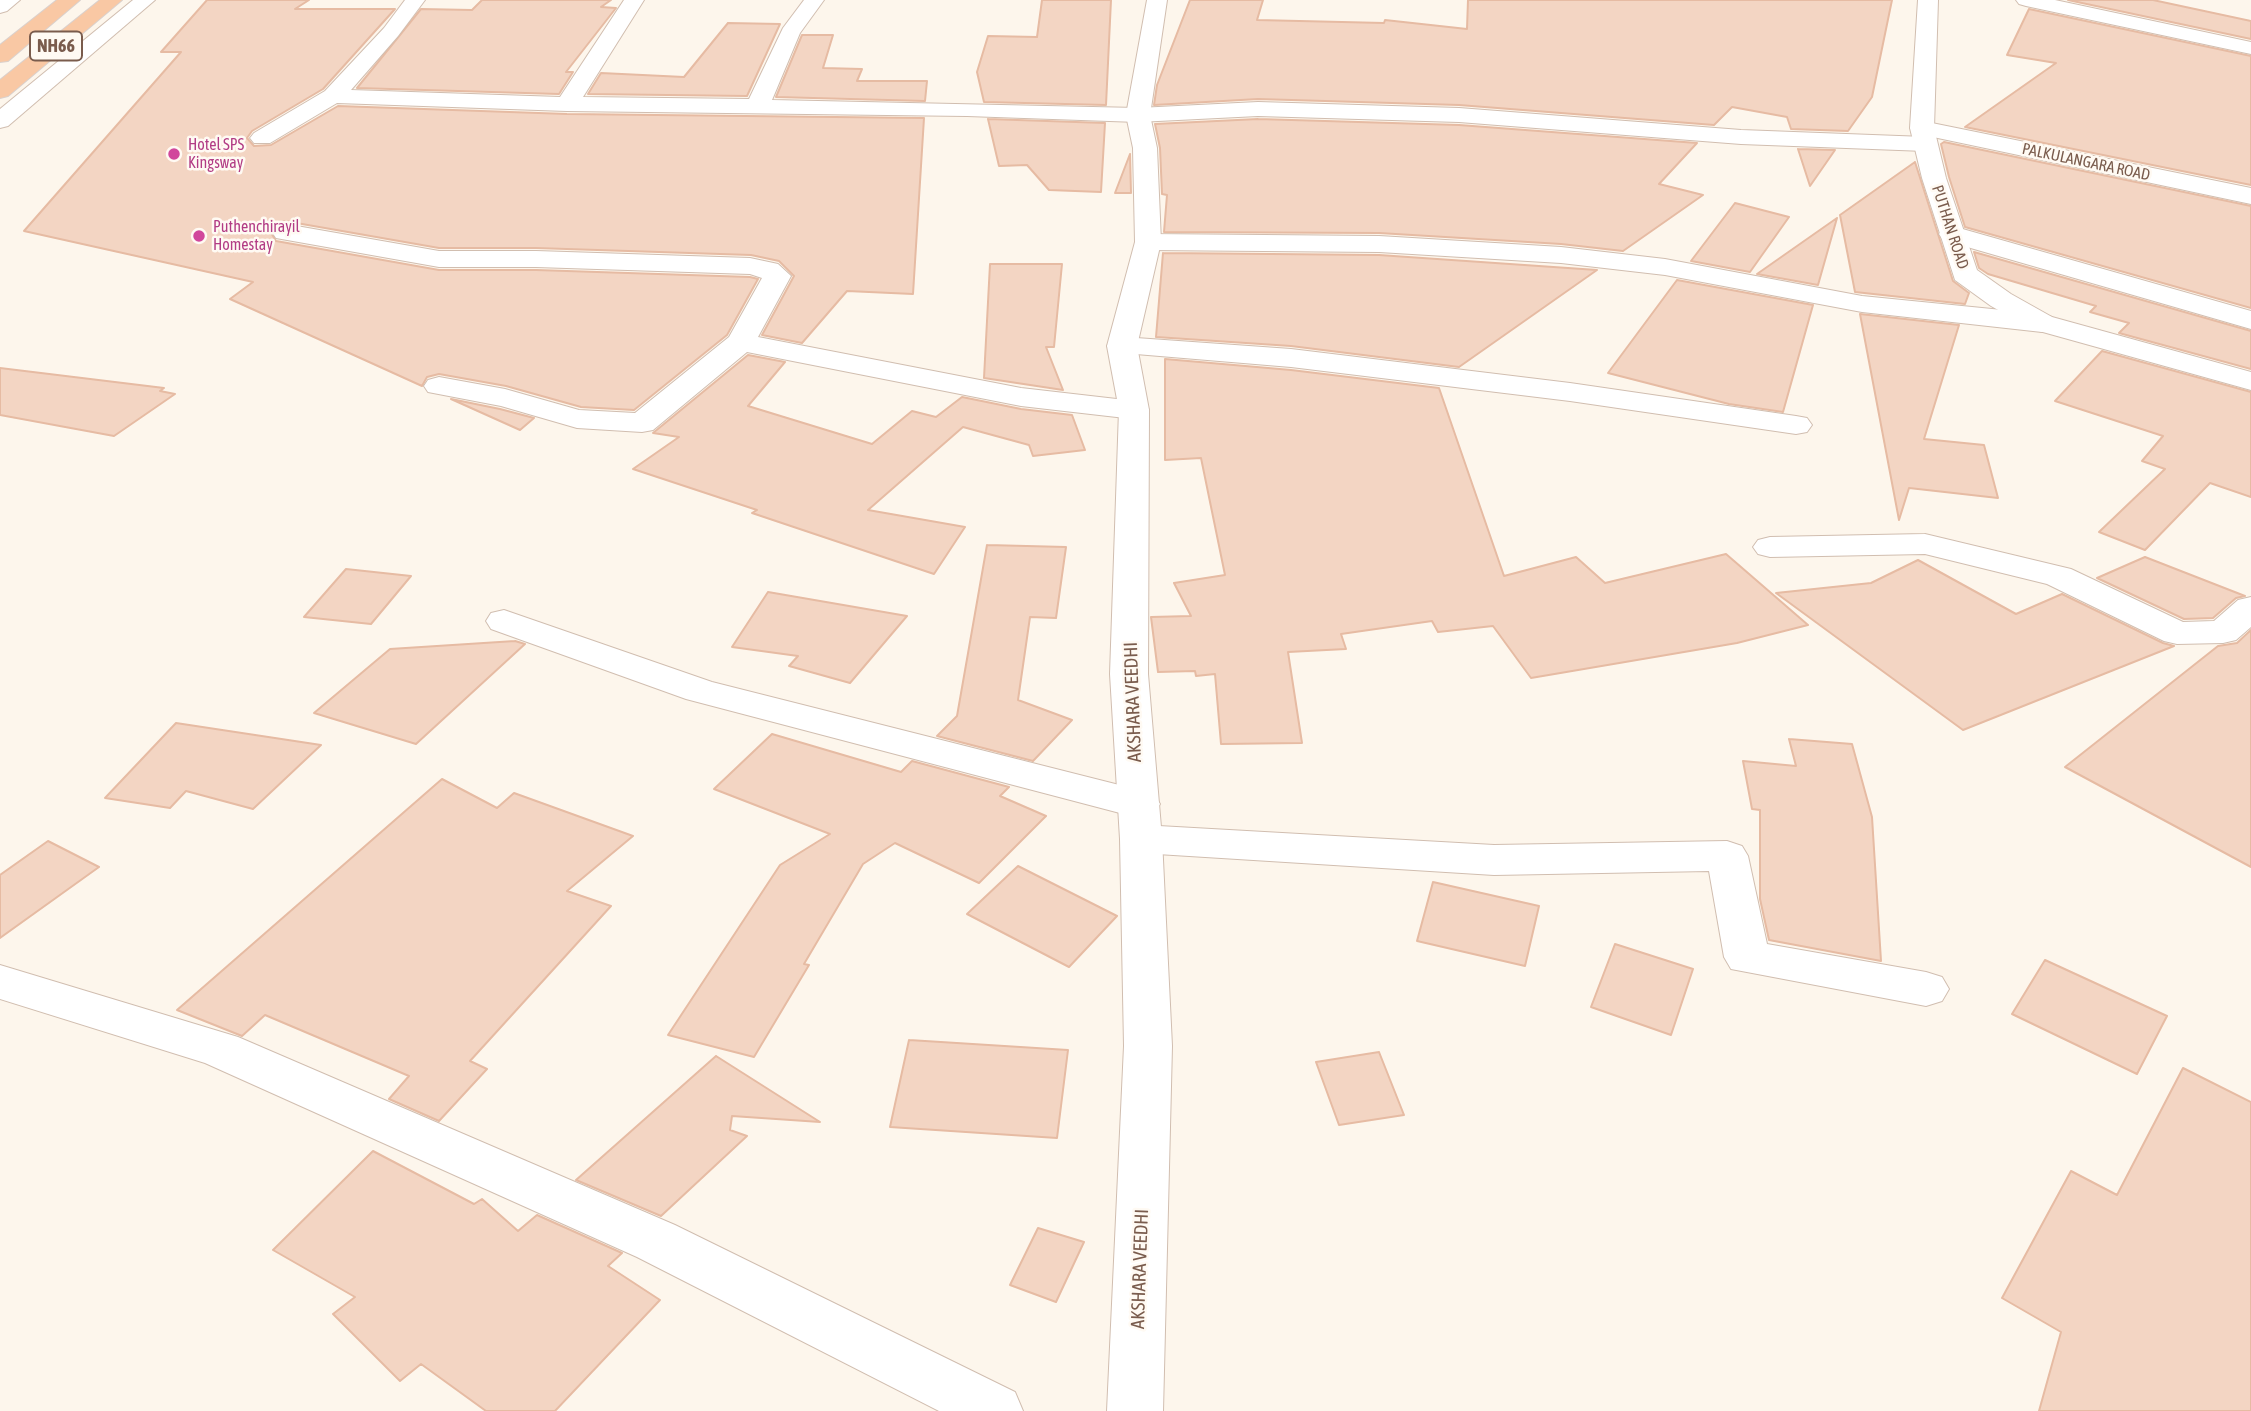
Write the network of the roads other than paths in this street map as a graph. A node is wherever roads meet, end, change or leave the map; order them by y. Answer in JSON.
{"nodes":[{"id":1,"x":10,"y":0,"type":"edge"},
{"id":2,"x":70,"y":0,"type":"edge"},
{"id":3,"x":112,"y":0,"type":"edge"},
{"id":4,"x":145,"y":0,"type":"edge"},
{"id":5,"x":415,"y":0,"type":"edge"},
{"id":6,"x":634,"y":0,"type":"edge"},
{"id":7,"x":814,"y":0,"type":"edge"},
{"id":8,"x":1157,"y":0,"type":"edge"},
{"id":9,"x":1928,"y":0,"type":"edge"},
{"id":10,"x":2026,"y":0,"type":"edge"},
{"id":11,"x":0,"y":7,"type":"edge"},
{"id":12,"x":2251,"y":48,"type":"edge"},
{"id":13,"x":0,"y":56,"type":"edge"},
{"id":14,"x":0,"y":92,"type":"edge"},
{"id":15,"x":334,"y":96,"type":"junction"},
{"id":16,"x":567,"y":104,"type":"junction"},
{"id":17,"x":757,"y":108,"type":"junction"},
{"id":18,"x":1138,"y":115,"type":"junction"},
{"id":19,"x":0,"y":121,"type":"edge"},
{"id":20,"x":1924,"y":136,"type":"junction"},
{"id":21,"x":262,"y":138,"type":"dead end"},
{"id":22,"x":2251,"y":196,"type":"edge"},
{"id":23,"x":285,"y":232,"type":"dead end"},
{"id":24,"x":1952,"y":234,"type":"junction"},
{"id":25,"x":1148,"y":242,"type":"junction"},
{"id":26,"x":2251,"y":320,"type":"edge"},
{"id":27,"x":2042,"y":323,"type":"junction"},
{"id":28,"x":741,"y":342,"type":"junction"},
{"id":29,"x":1122,"y":346,"type":"junction"},
{"id":30,"x":2251,"y":382,"type":"edge"},
{"id":31,"x":439,"y":386,"type":"dead end"},
{"id":32,"x":1134,"y":410,"type":"junction"},
{"id":33,"x":1796,"y":425,"type":"dead end"},
{"id":34,"x":1770,"y":547,"type":"dead end"},
{"id":35,"x":2251,"y":608,"type":"edge"},
{"id":36,"x":504,"y":621,"type":"dead end"},
{"id":37,"x":1140,"y":822,"type":"junction"},
{"id":38,"x":0,"y":982,"type":"edge"},
{"id":39,"x":1926,"y":989,"type":"dead end"},
{"id":40,"x":995,"y":1411,"type":"edge"},
{"id":41,"x":1135,"y":1411,"type":"edge"}],
"edges":[{"from":1,"to":11,"type":"street"},
{"from":2,"to":13,"type":"highway","number":"NH66"},
{"from":3,"to":14,"type":"highway","number":"NH66"},
{"from":4,"to":19,"type":"street"},
{"from":5,"to":15,"type":"street"},
{"from":6,"to":16,"type":"street"},
{"from":7,"to":17,"type":"street"},
{"from":8,"to":18,"type":"street","name":"AKSHARA VEEDHI"},
{"from":9,"to":20,"type":"street","name":"PUTHAN ROAD"},
{"from":10,"to":12,"type":"street"},
{"from":15,"to":16,"type":"street","name":"PALKULANGARA ROAD"},
{"from":15,"to":21,"type":"street"},
{"from":16,"to":17,"type":"street","name":"PALKULANGARA ROAD"},
{"from":17,"to":18,"type":"street","name":"PALKULANGARA ROAD"},
{"from":18,"to":20,"type":"street","name":"PALKULANGARA ROAD"},
{"from":18,"to":25,"type":"street","name":"AKSHARA VEEDHI"},
{"from":20,"to":22,"type":"street","name":"PALKULANGARA ROAD"},
{"from":20,"to":24,"type":"street","name":"PUTHAN ROAD"},
{"from":23,"to":28,"type":"street"},
{"from":24,"to":26,"type":"street"},
{"from":24,"to":27,"type":"street","name":"PUTHAN ROAD"},
{"from":25,"to":27,"type":"street"},
{"from":25,"to":29,"type":"street","name":"AKSHARA VEEDHI"},
{"from":27,"to":30,"type":"street","name":"PUTHAN ROAD"},
{"from":28,"to":31,"type":"street"},
{"from":28,"to":32,"type":"street"},
{"from":29,"to":32,"type":"street","name":"AKSHARA VEEDHI"},
{"from":29,"to":33,"type":"street"},
{"from":32,"to":37,"type":"street","name":"AKSHARA VEEDHI"},
{"from":34,"to":35,"type":"street"},
{"from":36,"to":37,"type":"street"},
{"from":37,"to":39,"type":"street"},
{"from":37,"to":41,"type":"street","name":"AKSHARA VEEDHI"},
{"from":38,"to":40,"type":"street"}]}
